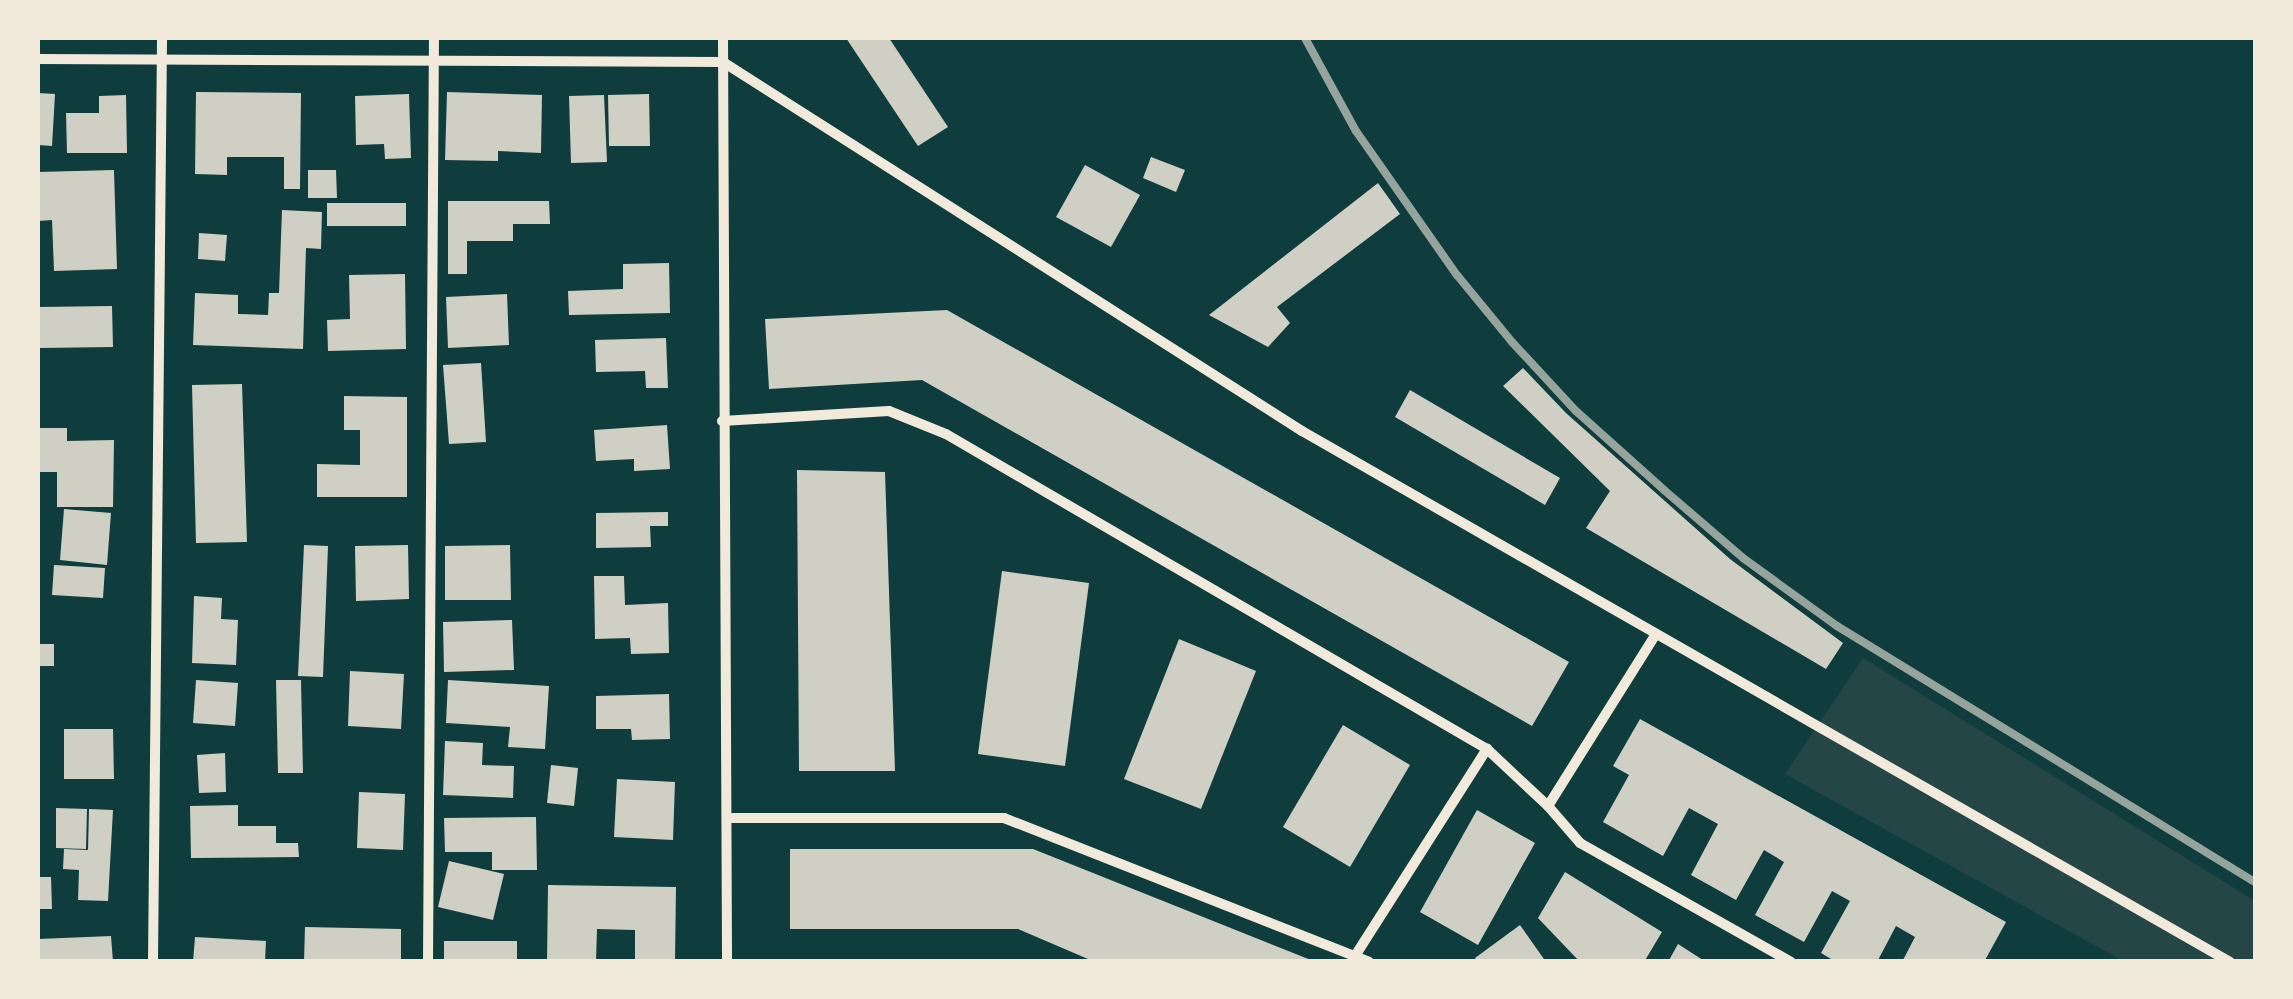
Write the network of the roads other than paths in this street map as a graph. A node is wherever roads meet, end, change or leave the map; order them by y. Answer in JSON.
{"nodes":[{"id":1,"x":162,"y":38,"type":"edge"},
{"id":2,"x":434,"y":38,"type":"edge"},
{"id":3,"x":724,"y":38,"type":"edge"},
{"id":4,"x":38,"y":58,"type":"edge"},
{"id":5,"x":161,"y":59,"type":"junction"},
{"id":6,"x":434,"y":60,"type":"junction"},
{"id":7,"x":723,"y":62,"type":"junction"},
{"id":8,"x":722,"y":421,"type":"junction"},
{"id":9,"x":1656,"y":634,"type":"junction"},
{"id":10,"x":1487,"y":748,"type":"junction"},
{"id":11,"x":1548,"y":806,"type":"junction"},
{"id":12,"x":730,"y":818,"type":"junction"},
{"id":13,"x":1356,"y":956,"type":"junction"},
{"id":14,"x":153,"y":962,"type":"edge"},
{"id":15,"x":428,"y":962,"type":"edge"},
{"id":16,"x":727,"y":962,"type":"edge"},
{"id":17,"x":1369,"y":962,"type":"edge"},
{"id":18,"x":1791,"y":962,"type":"edge"},
{"id":19,"x":2230,"y":962,"type":"edge"}],
"edges":[{"from":1,"to":5,"type":"street"},
{"from":2,"to":6,"type":"street"},
{"from":3,"to":7,"type":"street"},
{"from":4,"to":5,"type":"street"},
{"from":5,"to":6,"type":"street"},
{"from":5,"to":14,"type":"street"},
{"from":6,"to":7,"type":"street"},
{"from":6,"to":15,"type":"street"},
{"from":7,"to":8,"type":"street"},
{"from":7,"to":9,"type":"street"},
{"from":8,"to":10,"type":"street"},
{"from":8,"to":12,"type":"street"},
{"from":9,"to":11,"type":"street"},
{"from":9,"to":19,"type":"street"},
{"from":10,"to":11,"type":"street"},
{"from":10,"to":13,"type":"street"},
{"from":11,"to":18,"type":"street"},
{"from":12,"to":13,"type":"street"},
{"from":12,"to":16,"type":"street"},
{"from":13,"to":17,"type":"street"}]}
